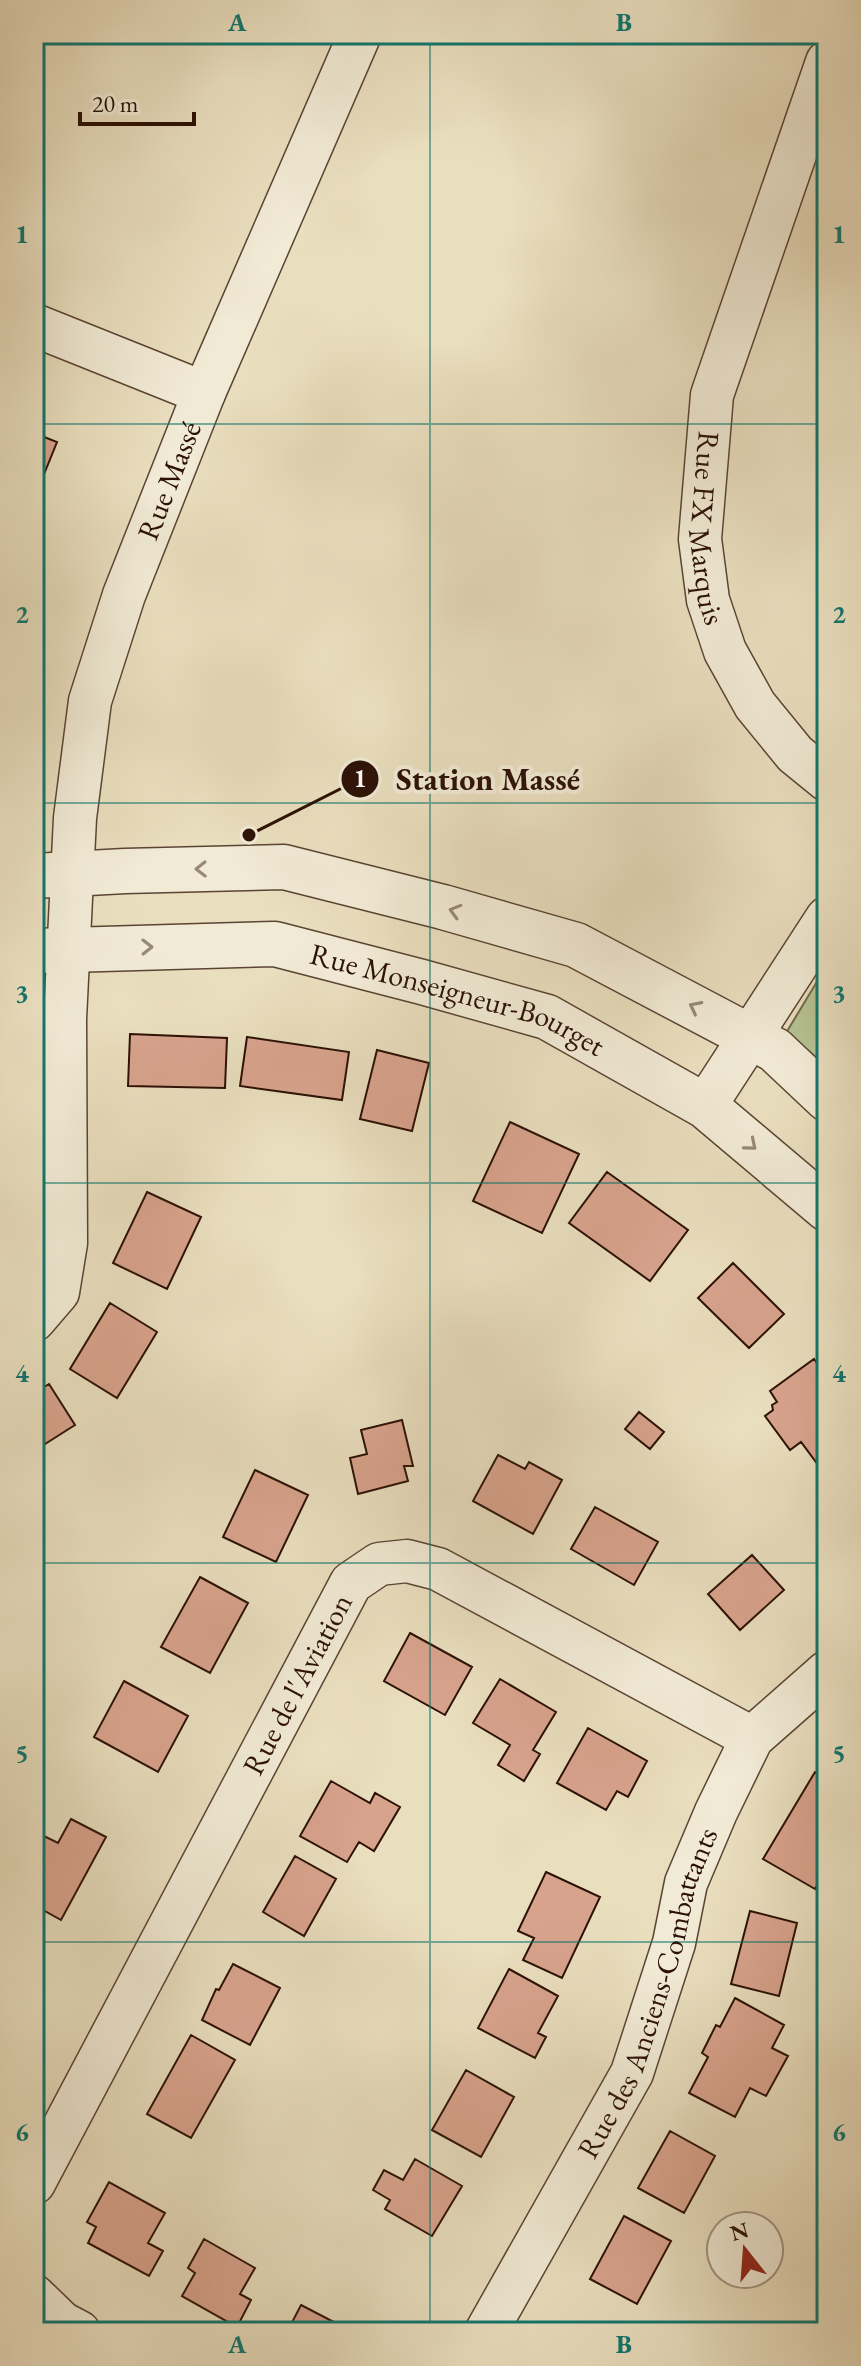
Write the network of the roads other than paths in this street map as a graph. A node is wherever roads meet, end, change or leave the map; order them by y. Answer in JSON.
{"nodes":[{"id":1,"x":360,"y":34,"type":"edge"},
{"id":2,"x":827,"y":62,"type":"edge"},
{"id":3,"x":34,"y":325,"type":"edge"},
{"id":4,"x":204,"y":393,"type":"junction"},
{"id":5,"x":827,"y":780,"type":"edge"},
{"id":6,"x":53,"y":875,"type":"edge"},
{"id":7,"x":827,"y":918,"type":"edge"},
{"id":8,"x":51,"y":951,"type":"edge"},
{"id":9,"x":751,"y":1036,"type":"junction"},
{"id":10,"x":827,"y":1099,"type":"edge"},
{"id":11,"x":705,"y":1106,"type":"junction"},
{"id":12,"x":827,"y":1209,"type":"edge"},
{"id":13,"x":34,"y":1320,"type":"edge"},
{"id":14,"x":827,"y":1672,"type":"edge"},
{"id":15,"x":752,"y":1738,"type":"junction"},
{"id":16,"x":34,"y":2183,"type":"edge"},
{"id":17,"x":34,"y":2296,"type":"edge"},
{"id":18,"x":79,"y":2332,"type":"edge"},
{"id":19,"x":486,"y":2332,"type":"edge"}],
"edges":[{"from":1,"to":4,"type":"street","name":"Rue Massé"},
{"from":2,"to":5,"type":"street","name":"Rue FX Marquis"},
{"from":3,"to":4,"type":"street"},
{"from":4,"to":6,"type":"street","name":"Rue Massé"},
{"from":6,"to":8,"type":"street","name":"Rue Massé"},
{"from":9,"to":6,"type":"street","one_way":true},
{"from":7,"to":9,"type":"street"},
{"from":8,"to":11,"type":"street","name":"Rue Monseigneur-Bourget","one_way":true},
{"from":8,"to":13,"type":"street","name":"Rue Massé"},
{"from":9,"to":10,"type":"street"},
{"from":9,"to":11,"type":"street"},
{"from":11,"to":12,"type":"street","name":"Rue Monseigneur-Bourget","one_way":true},
{"from":14,"to":15,"type":"street","name":"Rue des Anciens-Combattants"},
{"from":15,"to":16,"type":"street","name":"Rue de l'Aviation"},
{"from":15,"to":19,"type":"street","name":"Rue des Anciens-Combattants"},
{"from":17,"to":18,"type":"street"}]}
